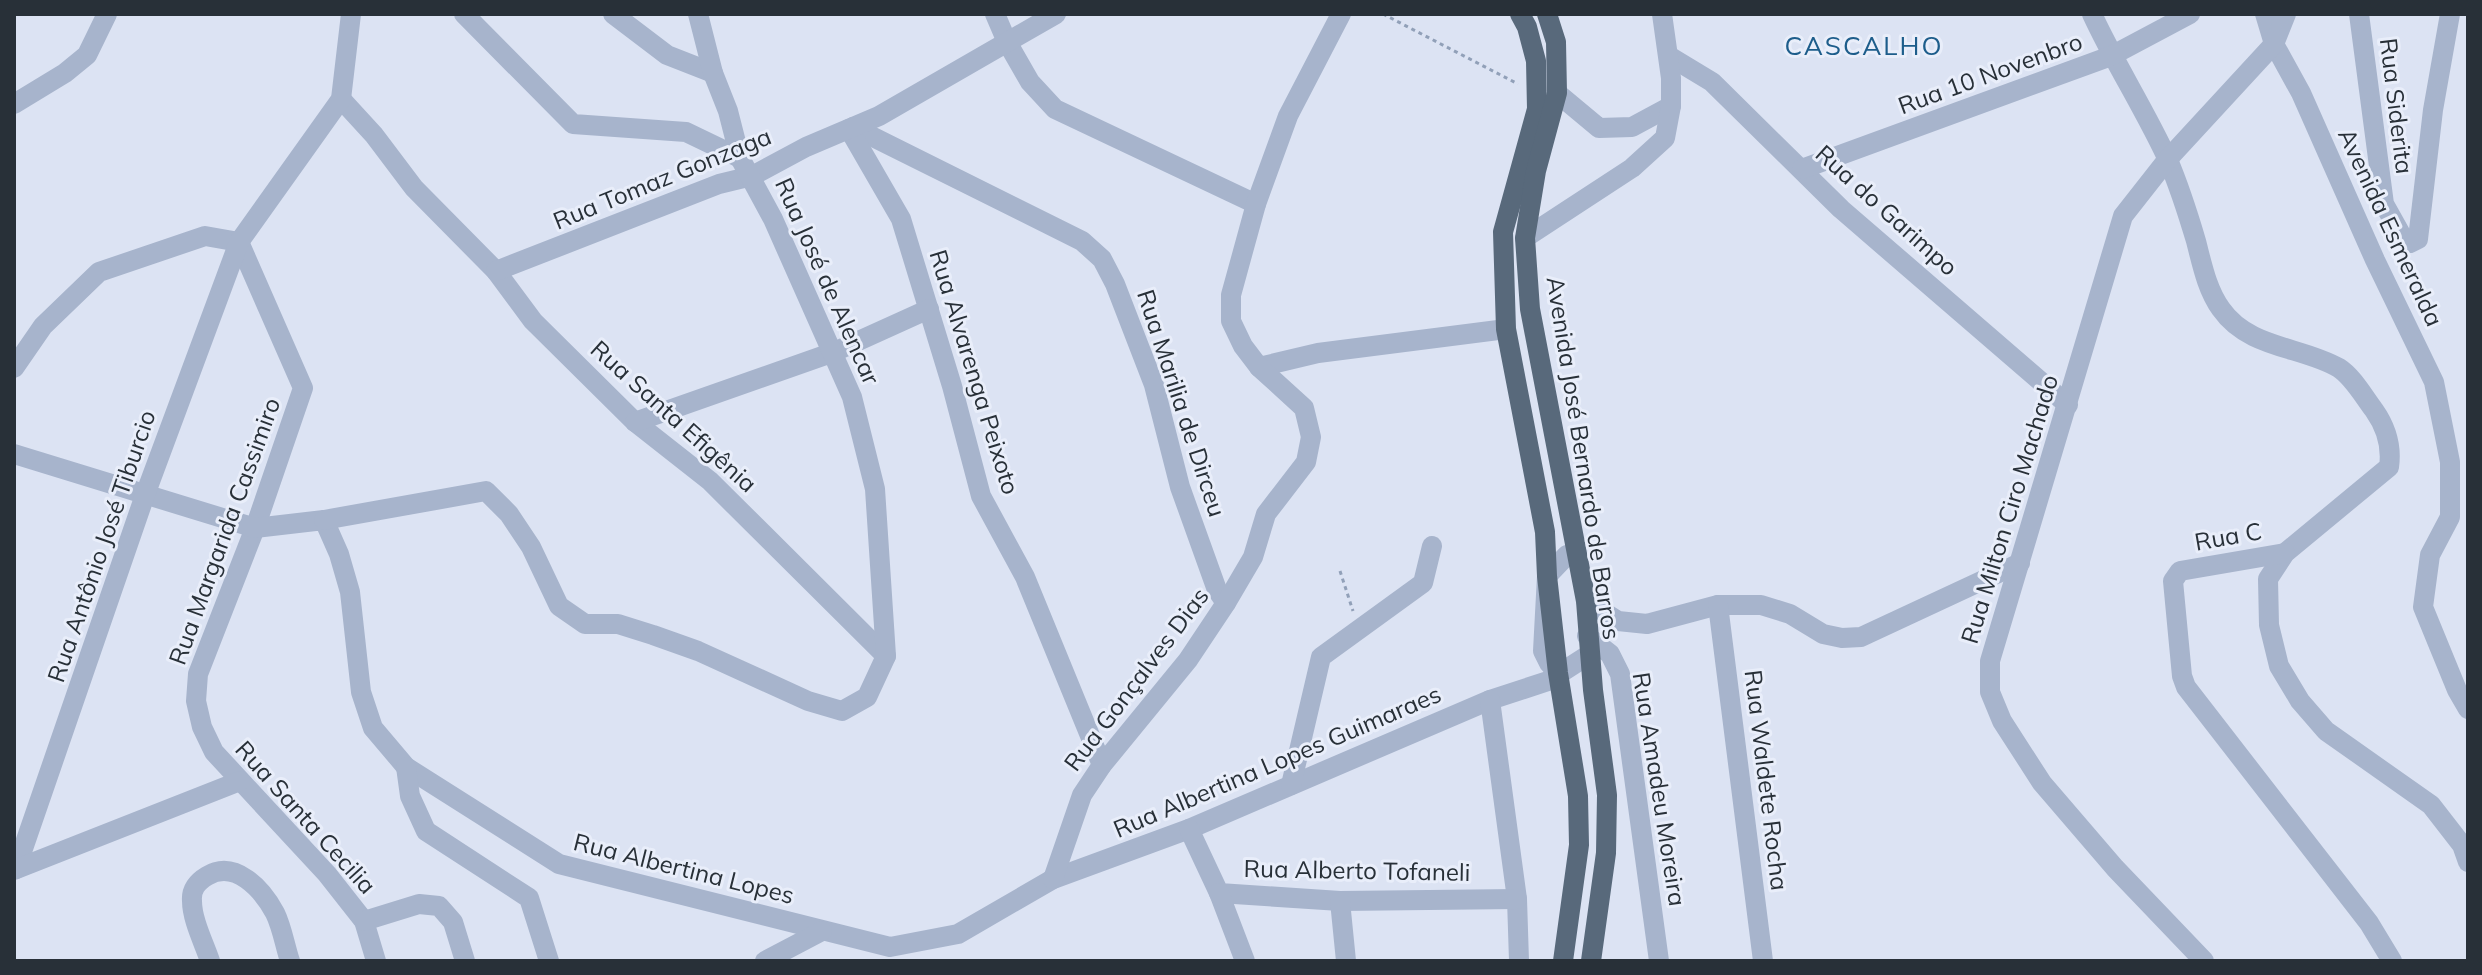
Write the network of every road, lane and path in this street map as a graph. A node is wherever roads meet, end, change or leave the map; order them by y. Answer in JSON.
{"nodes":[{"id":1,"x":107,"y":14,"type":"edge"},
{"id":2,"x":351,"y":14,"type":"edge"},
{"id":3,"x":464,"y":14,"type":"edge"},
{"id":4,"x":613,"y":14,"type":"edge"},
{"id":5,"x":698,"y":14,"type":"edge"},
{"id":6,"x":995,"y":14,"type":"edge"},
{"id":7,"x":1056,"y":14,"type":"edge"},
{"id":8,"x":1341,"y":14,"type":"edge"},
{"id":9,"x":1383,"y":14,"type":"edge"},
{"id":10,"x":1520,"y":14,"type":"edge"},
{"id":11,"x":1547,"y":14,"type":"edge"},
{"id":12,"x":1662,"y":14,"type":"edge"},
{"id":13,"x":2092,"y":14,"type":"edge"},
{"id":14,"x":2190,"y":14,"type":"edge"},
{"id":15,"x":2265,"y":14,"type":"edge"},
{"id":16,"x":2286,"y":14,"type":"edge"},
{"id":17,"x":2359,"y":14,"type":"edge"},
{"id":18,"x":2450,"y":14,"type":"edge"},
{"id":19,"x":1007,"y":42,"type":"junction"},
{"id":20,"x":2274,"y":44,"type":"junction"},
{"id":21,"x":1669,"y":56,"type":"junction"},
{"id":22,"x":2111,"y":56,"type":"junction"},
{"id":23,"x":713,"y":73,"type":"junction"},
{"id":24,"x":1547,"y":93,"type":"junction"},
{"id":25,"x":341,"y":99,"type":"junction"},
{"id":26,"x":14,"y":104,"type":"edge"},
{"id":27,"x":1671,"y":106,"type":"junction"},
{"id":28,"x":851,"y":128,"type":"junction"},
{"id":29,"x":740,"y":158,"type":"junction"},
{"id":30,"x":2167,"y":160,"type":"junction"},
{"id":31,"x":1802,"y":169,"type":"junction"},
{"id":32,"x":752,"y":176,"type":"junction"},
{"id":33,"x":1256,"y":204,"type":"junction"},
{"id":34,"x":1525,"y":238,"type":"junction"},
{"id":35,"x":239,"y":242,"type":"junction"},
{"id":36,"x":496,"y":271,"type":"junction"},
{"id":37,"x":929,"y":309,"type":"junction"},
{"id":38,"x":1506,"y":329,"type":"junction"},
{"id":39,"x":834,"y":352,"type":"junction"},
{"id":40,"x":1259,"y":367,"type":"junction"},
{"id":41,"x":14,"y":368,"type":"edge"},
{"id":42,"x":2068,"y":405,"type":"junction"},
{"id":43,"x":635,"y":422,"type":"junction"},
{"id":44,"x":14,"y":454,"type":"edge"},
{"id":45,"x":145,"y":495,"type":"junction"},
{"id":46,"x":324,"y":520,"type":"junction"},
{"id":47,"x":255,"y":528,"type":"junction"},
{"id":48,"x":1432,"y":546,"type":"dead end"},
{"id":49,"x":1576,"y":552,"type":"junction"},
{"id":50,"x":2285,"y":553,"type":"junction"},
{"id":51,"x":2020,"y":563,"type":"junction"},
{"id":52,"x":1340,"y":571,"type":"dead end"},
{"id":53,"x":1547,"y":576,"type":"junction"},
{"id":54,"x":1586,"y":601,"type":"junction"},
{"id":55,"x":1226,"y":603,"type":"junction"},
{"id":56,"x":1718,"y":605,"type":"junction"},
{"id":57,"x":1359,"y":630,"type":"junction"},
{"id":58,"x":1588,"y":645,"type":"junction"},
{"id":59,"x":1543,"y":651,"type":"junction"},
{"id":60,"x":886,"y":656,"type":"junction"},
{"id":61,"x":1558,"y":673,"type":"junction"},
{"id":62,"x":1519,"y":688,"type":"junction"},
{"id":63,"x":1490,"y":700,"type":"junction"},
{"id":64,"x":2468,"y":709,"type":"edge"},
{"id":65,"x":214,"y":752,"type":"joint"},
{"id":66,"x":1102,"y":765,"type":"junction"},
{"id":67,"x":406,"y":767,"type":"junction"},
{"id":68,"x":240,"y":781,"type":"junction"},
{"id":69,"x":1291,"y":785,"type":"junction"},
{"id":70,"x":1189,"y":829,"type":"junction"},
{"id":71,"x":2468,"y":862,"type":"edge"},
{"id":72,"x":15,"y":870,"type":"edge"},
{"id":73,"x":1053,"y":879,"type":"junction"},
{"id":74,"x":1219,"y":893,"type":"junction"},
{"id":75,"x":1517,"y":899,"type":"junction"},
{"id":76,"x":1340,"y":901,"type":"junction"},
{"id":77,"x":364,"y":921,"type":"junction"},
{"id":78,"x":822,"y":931,"type":"junction"},
{"id":79,"x":210,"y":961,"type":"edge"},
{"id":80,"x":290,"y":961,"type":"edge"},
{"id":81,"x":376,"y":961,"type":"edge"},
{"id":82,"x":465,"y":961,"type":"edge"},
{"id":83,"x":549,"y":961,"type":"edge"},
{"id":84,"x":765,"y":961,"type":"edge"},
{"id":85,"x":1245,"y":961,"type":"edge"},
{"id":86,"x":1346,"y":961,"type":"edge"},
{"id":87,"x":1519,"y":961,"type":"edge"},
{"id":88,"x":1563,"y":961,"type":"edge"},
{"id":89,"x":1591,"y":961,"type":"edge"},
{"id":90,"x":1659,"y":961,"type":"edge"},
{"id":91,"x":1763,"y":961,"type":"edge"},
{"id":92,"x":2204,"y":961,"type":"edge"},
{"id":93,"x":2392,"y":961,"type":"edge"}],
"edges":[{"from":1,"to":26,"type":"street"},
{"from":2,"to":25,"type":"street"},
{"from":3,"to":29,"type":"street"},
{"from":4,"to":23,"type":"street"},
{"from":5,"to":23,"type":"street"},
{"from":6,"to":19,"type":"street"},
{"from":7,"to":19,"type":"street","name":"Rua Tomaz Gonzaga"},
{"from":8,"to":33,"type":"street","name":"Rua Gonçalves Dias"},
{"from":9,"to":24,"type":"path"},
{"from":10,"to":24,"type":"main road","name":"Avenida José Bernardo de Barros"},
{"from":11,"to":24,"type":"main road","name":"Avenida José Bernardo de Barros"},
{"from":12,"to":21,"type":"street"},
{"from":13,"to":22,"type":"street"},
{"from":14,"to":22,"type":"street","name":"Rua 10 Novenbro"},
{"from":15,"to":20,"type":"street","name":"Avenida Esmeralda"},
{"from":16,"to":20,"type":"street"},
{"from":17,"to":18,"type":"street","name":"Rua Siderita"},
{"from":19,"to":28,"type":"street","name":"Rua Tomaz Gonzaga"},
{"from":19,"to":33,"type":"street"},
{"from":20,"to":30,"type":"street","name":"Rua Milton Ciro Machado"},
{"from":20,"to":64,"type":"street","name":"Avenida Esmeralda"},
{"from":21,"to":27,"type":"street"},
{"from":21,"to":31,"type":"street","name":"Rua do Garimpo"},
{"from":22,"to":30,"type":"street"},
{"from":22,"to":31,"type":"street","name":"Rua 10 Novenbro"},
{"from":23,"to":29,"type":"street"},
{"from":24,"to":27,"type":"street"},
{"from":24,"to":34,"type":"main road","name":"Avenida José Bernardo de Barros"},
{"from":24,"to":38,"type":"main road","name":"Avenida José Bernardo de Barros"},
{"from":25,"to":35,"type":"street","name":"Rua Antônio José Tiburcio"},
{"from":25,"to":36,"type":"street","name":"Rua Santa Efigênia"},
{"from":27,"to":34,"type":"street"},
{"from":28,"to":32,"type":"street","name":"Rua Tomaz Gonzaga"},
{"from":28,"to":37,"type":"street","name":"Rua Alvarenga Peixoto"},
{"from":28,"to":55,"type":"street","name":"Rua Marilia de Dirceu"},
{"from":29,"to":32,"type":"street","name":"Rua José de Alencar"},
{"from":30,"to":42,"type":"street","name":"Rua Milton Ciro Machado"},
{"from":30,"to":50,"type":"street"},
{"from":31,"to":42,"type":"street","name":"Rua do Garimpo"},
{"from":32,"to":36,"type":"street","name":"Rua Tomaz Gonzaga"},
{"from":32,"to":39,"type":"street","name":"Rua José de Alencar"},
{"from":33,"to":40,"type":"street","name":"Rua Gonçalves Dias"},
{"from":34,"to":49,"type":"main road","name":"Avenida José Bernardo de Barros"},
{"from":35,"to":41,"type":"street"},
{"from":35,"to":45,"type":"street","name":"Rua Antônio José Tiburcio"},
{"from":35,"to":47,"type":"street","name":"Rua Margarida Cassimiro"},
{"from":36,"to":43,"type":"street","name":"Rua Santa Efigênia"},
{"from":37,"to":39,"type":"street"},
{"from":37,"to":66,"type":"street","name":"Rua Alvarenga Peixoto"},
{"from":38,"to":40,"type":"street"},
{"from":38,"to":53,"type":"main road","name":"Avenida José Bernardo de Barros"},
{"from":39,"to":43,"type":"street"},
{"from":39,"to":60,"type":"street","name":"Rua José de Alencar"},
{"from":40,"to":55,"type":"street","name":"Rua Gonçalves Dias"},
{"from":42,"to":51,"type":"street","name":"Rua Milton Ciro Machado"},
{"from":43,"to":60,"type":"street","name":"Rua Santa Efigênia"},
{"from":44,"to":45,"type":"street"},
{"from":45,"to":47,"type":"street"},
{"from":45,"to":72,"type":"street","name":"Rua Antônio José Tiburcio"},
{"from":46,"to":47,"type":"street"},
{"from":46,"to":60,"type":"street","name":"Rua José de Alencar"},
{"from":46,"to":67,"type":"street","name":"Rua Albertina Lopes"},
{"from":47,"to":65,"type":"street","name":"Rua Margarida Cassimiro"},
{"from":48,"to":57,"type":"street"},
{"from":49,"to":53,"type":"street"},
{"from":49,"to":54,"type":"main road","name":"Avenida José Bernardo de Barros"},
{"from":50,"to":71,"type":"street"},
{"from":50,"to":93,"type":"street","name":"Rua C"},
{"from":51,"to":56,"type":"street"},
{"from":51,"to":92,"type":"street","name":"Rua Milton Ciro Machado"},
{"from":52,"to":57,"type":"path"},
{"from":53,"to":59,"type":"street","name":"Avenida José Bernardo de Barros"},
{"from":53,"to":61,"type":"main road","name":"Avenida José Bernardo de Barros"},
{"from":54,"to":56,"type":"street"},
{"from":54,"to":58,"type":"main road","name":"Avenida José Bernardo de Barros"},
{"from":55,"to":66,"type":"street","name":"Rua Gonçalves Dias"},
{"from":56,"to":91,"type":"street","name":"Rua Waldete Rocha"},
{"from":57,"to":69,"type":"street"},
{"from":58,"to":61,"type":"street","name":"Rua Albertina Lopes Guimaraes"},
{"from":58,"to":89,"type":"main road","name":"Avenida José Bernardo de Barros"},
{"from":58,"to":90,"type":"street","name":"Rua Amadeu Moreira"},
{"from":59,"to":61,"type":"street","name":"Avenida José Bernardo de Barros"},
{"from":59,"to":62,"type":"street"},
{"from":61,"to":62,"type":"street","name":"Rua Albertina Lopes Guimaraes"},
{"from":61,"to":88,"type":"main road","name":"Avenida José Bernardo de Barros"},
{"from":62,"to":63,"type":"street","name":"Rua Albertina Lopes Guimaraes"},
{"from":63,"to":69,"type":"street","name":"Rua Albertina Lopes Guimaraes"},
{"from":63,"to":75,"type":"street"},
{"from":65,"to":68,"type":"street","name":"Rua Santa Cecilia"},
{"from":66,"to":73,"type":"street","name":"Rua Gonçalves Dias"},
{"from":67,"to":78,"type":"street","name":"Rua Albertina Lopes"},
{"from":67,"to":83,"type":"street"},
{"from":68,"to":72,"type":"street"},
{"from":68,"to":77,"type":"street","name":"Rua Santa Cecilia"},
{"from":69,"to":70,"type":"street","name":"Rua Albertina Lopes Guimaraes"},
{"from":70,"to":73,"type":"street","name":"Rua Albertina Lopes Guimaraes"},
{"from":70,"to":74,"type":"street","name":"Rua Alberto Tofaneli"},
{"from":73,"to":78,"type":"street","name":"Rua Albertina Lopes"},
{"from":74,"to":76,"type":"street","name":"Rua Alberto Tofaneli"},
{"from":74,"to":85,"type":"street"},
{"from":75,"to":76,"type":"street","name":"Rua Alberto Tofaneli"},
{"from":75,"to":87,"type":"street"},
{"from":76,"to":86,"type":"street"},
{"from":77,"to":81,"type":"street","name":"Rua Santa Cecilia"},
{"from":77,"to":82,"type":"street"},
{"from":78,"to":84,"type":"street"},
{"from":79,"to":80,"type":"street"}]}
